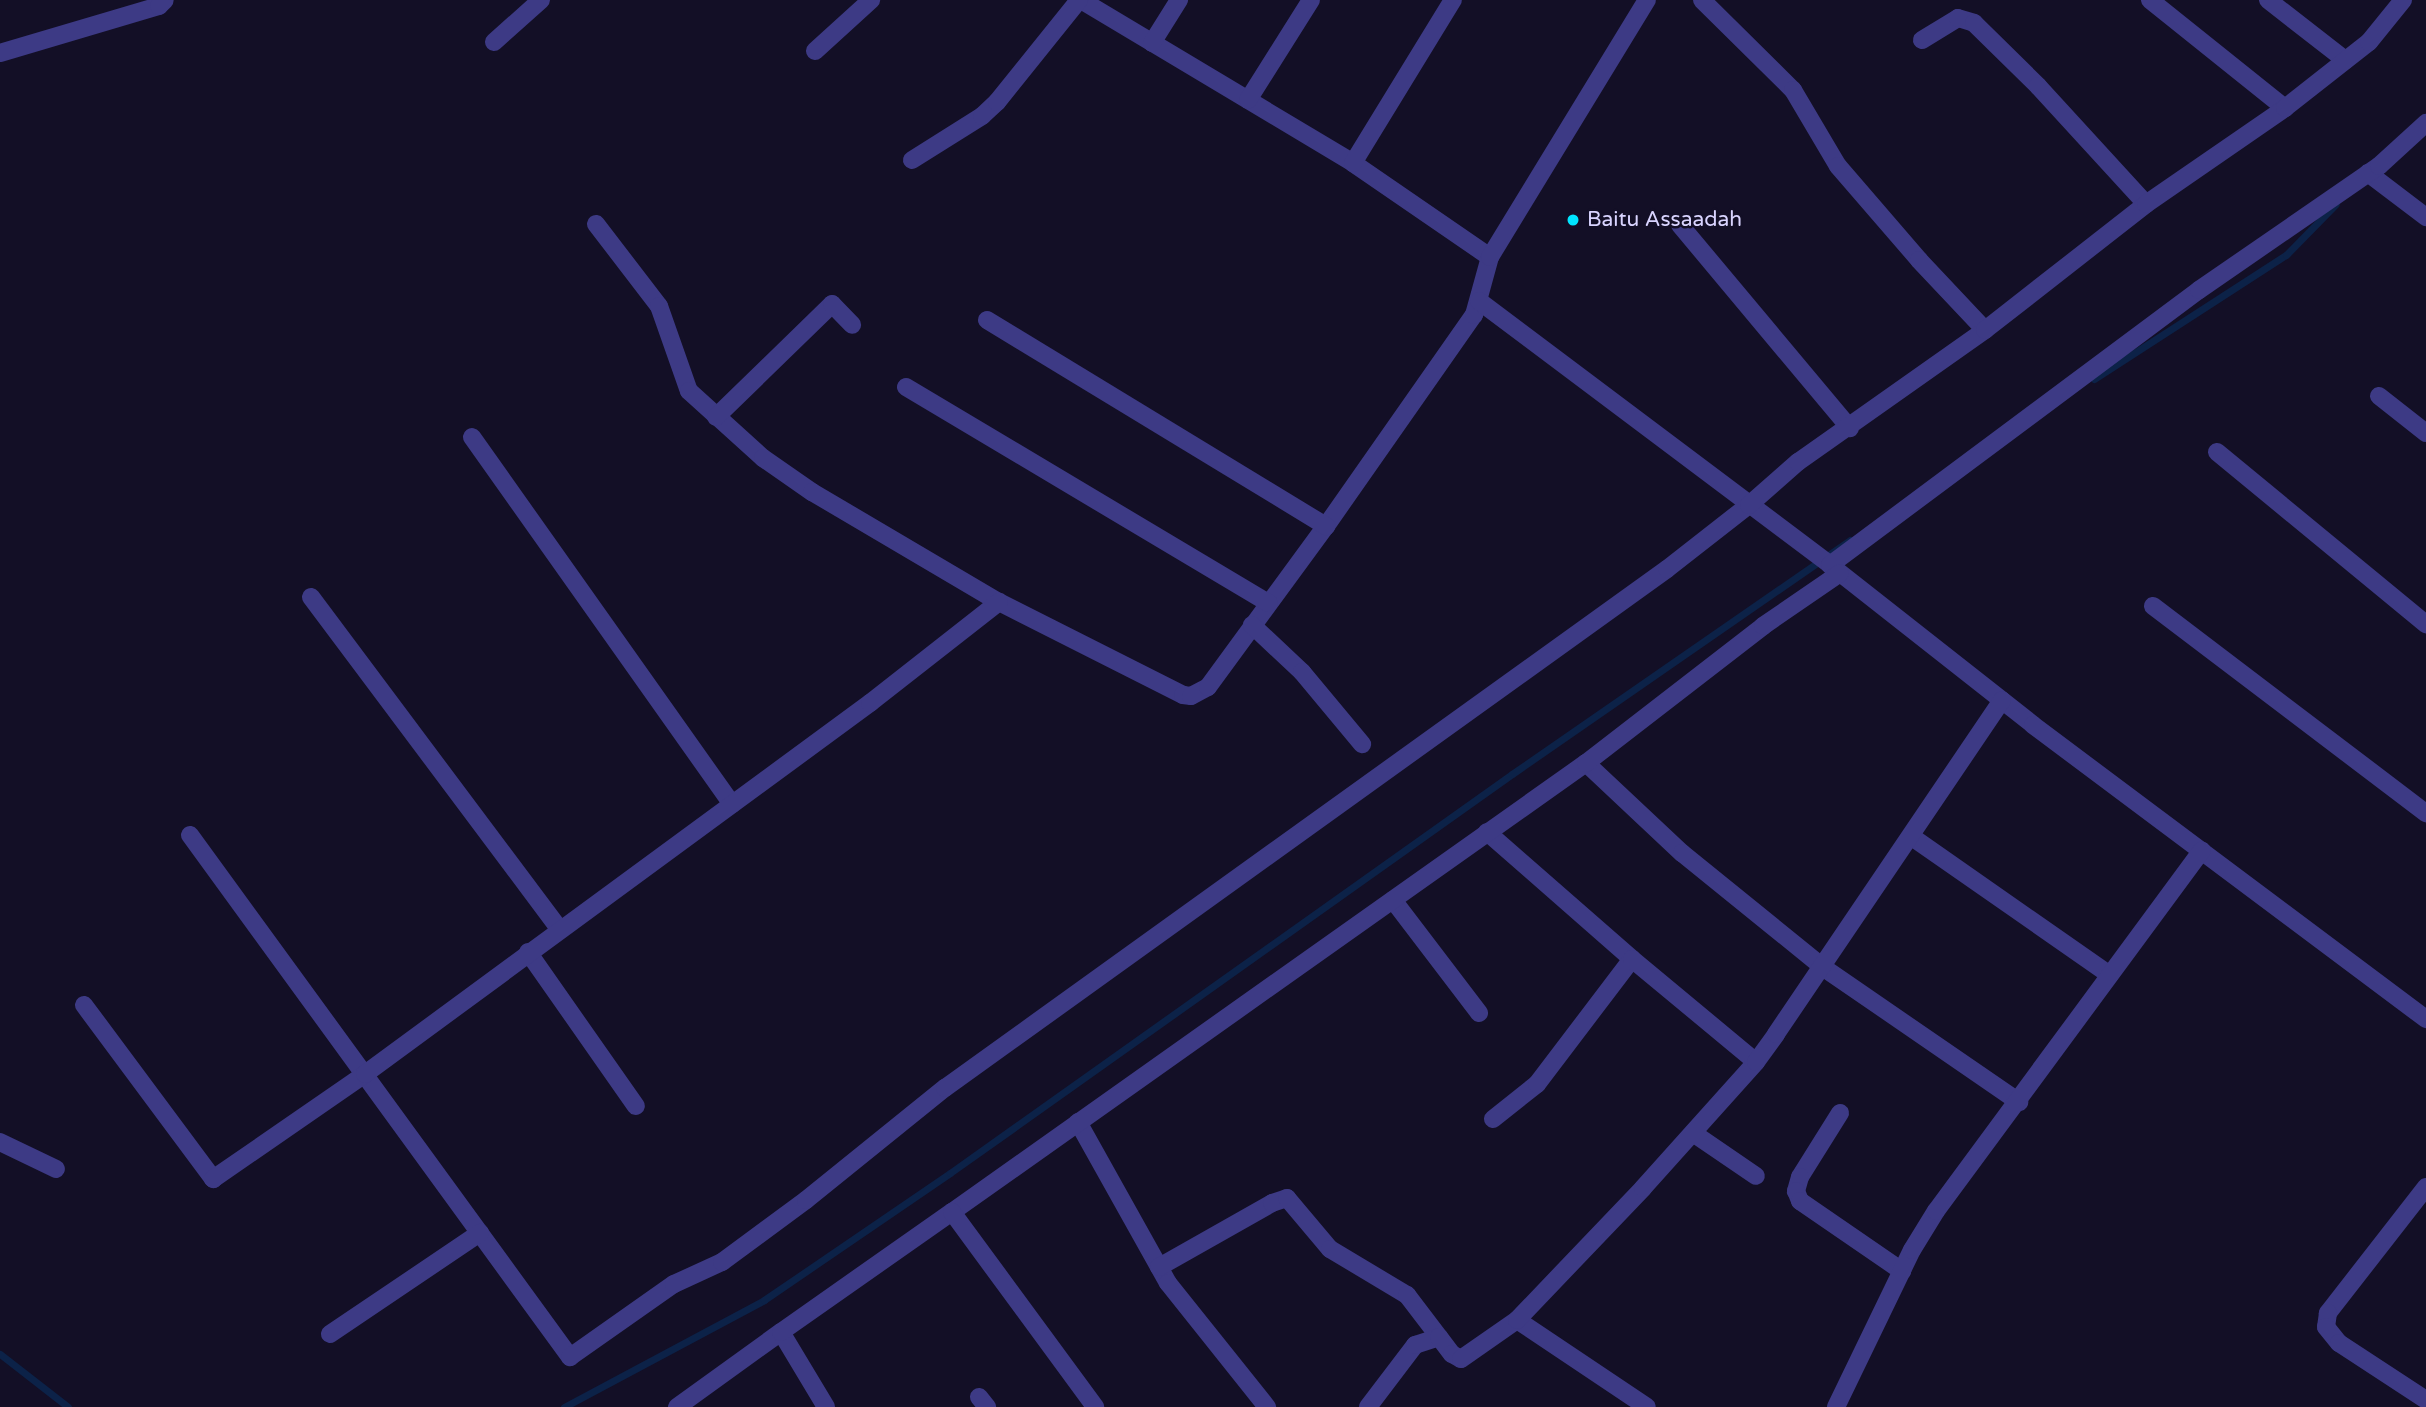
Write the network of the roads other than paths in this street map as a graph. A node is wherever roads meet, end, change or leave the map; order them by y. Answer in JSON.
{"nodes":[{"id":1,"x":166,"y":0,"type":"edge"},
{"id":2,"x":541,"y":0,"type":"edge"},
{"id":3,"x":871,"y":0,"type":"edge"},
{"id":4,"x":1080,"y":0,"type":"edge"},
{"id":5,"x":1179,"y":0,"type":"edge"},
{"id":6,"x":1311,"y":0,"type":"edge"},
{"id":7,"x":1453,"y":0,"type":"edge"},
{"id":8,"x":1647,"y":0,"type":"edge"},
{"id":9,"x":1702,"y":0,"type":"edge"},
{"id":10,"x":2150,"y":0,"type":"edge"},
{"id":11,"x":2268,"y":0,"type":"edge"},
{"id":12,"x":2403,"y":0,"type":"edge"},
{"id":13,"x":1922,"y":40,"type":"dead end"},
{"id":14,"x":494,"y":42,"type":"dead end"},
{"id":15,"x":1152,"y":43,"type":"junction"},
{"id":16,"x":815,"y":51,"type":"dead end"},
{"id":17,"x":0,"y":53,"type":"edge"},
{"id":18,"x":2345,"y":60,"type":"junction"},
{"id":19,"x":1248,"y":100,"type":"junction"},
{"id":20,"x":2285,"y":108,"type":"junction"},
{"id":21,"x":2426,"y":123,"type":"edge"},
{"id":22,"x":912,"y":160,"type":"dead end"},
{"id":23,"x":1353,"y":163,"type":"junction"},
{"id":24,"x":2368,"y":173,"type":"junction"},
{"id":25,"x":2146,"y":204,"type":"junction"},
{"id":26,"x":2426,"y":217,"type":"edge"},
{"id":27,"x":596,"y":224,"type":"dead end"},
{"id":28,"x":1680,"y":225,"type":"dead end"},
{"id":29,"x":1490,"y":257,"type":"junction"},
{"id":30,"x":1479,"y":301,"type":"junction"},
{"id":31,"x":987,"y":320,"type":"dead end"},
{"id":32,"x":852,"y":325,"type":"dead end"},
{"id":33,"x":1985,"y":330,"type":"junction"},
{"id":34,"x":906,"y":387,"type":"dead end"},
{"id":35,"x":2379,"y":396,"type":"dead end"},
{"id":36,"x":716,"y":417,"type":"junction"},
{"id":37,"x":1850,"y":428,"type":"junction"},
{"id":38,"x":2426,"y":433,"type":"edge"},
{"id":39,"x":472,"y":437,"type":"dead end"},
{"id":40,"x":2217,"y":452,"type":"dead end"},
{"id":41,"x":1756,"y":509,"type":"junction"},
{"id":42,"x":1326,"y":526,"type":"junction"},
{"id":43,"x":1832,"y":566,"type":"junction"},
{"id":44,"x":311,"y":597,"type":"dead end"},
{"id":45,"x":999,"y":602,"type":"junction"},
{"id":46,"x":1269,"y":603,"type":"junction"},
{"id":47,"x":2154,"y":606,"type":"dead end"},
{"id":48,"x":2426,"y":624,"type":"edge"},
{"id":49,"x":1252,"y":625,"type":"junction"},
{"id":50,"x":2002,"y":700,"type":"junction"},
{"id":51,"x":1362,"y":744,"type":"dead end"},
{"id":52,"x":1586,"y":763,"type":"junction"},
{"id":53,"x":732,"y":804,"type":"junction"},
{"id":54,"x":2426,"y":813,"type":"edge"},
{"id":55,"x":1487,"y":832,"type":"junction"},
{"id":56,"x":190,"y":835,"type":"dead end"},
{"id":57,"x":1912,"y":837,"type":"junction"},
{"id":58,"x":2202,"y":850,"type":"junction"},
{"id":59,"x":1393,"y":900,"type":"junction"},
{"id":60,"x":559,"y":929,"type":"junction"},
{"id":61,"x":527,"y":952,"type":"junction"},
{"id":62,"x":1632,"y":959,"type":"junction"},
{"id":63,"x":1824,"y":968,"type":"junction"},
{"id":64,"x":2110,"y":975,"type":"junction"},
{"id":65,"x":83,"y":1005,"type":"dead end"},
{"id":66,"x":1479,"y":1013,"type":"dead end"},
{"id":67,"x":2425,"y":1016,"type":"edge"},
{"id":68,"x":1756,"y":1062,"type":"junction"},
{"id":69,"x":365,"y":1074,"type":"junction"},
{"id":70,"x":2019,"y":1102,"type":"junction"},
{"id":71,"x":636,"y":1106,"type":"dead end"},
{"id":72,"x":1840,"y":1113,"type":"dead end"},
{"id":73,"x":1493,"y":1119,"type":"dead end"},
{"id":74,"x":1078,"y":1122,"type":"junction"},
{"id":75,"x":1693,"y":1133,"type":"junction"},
{"id":76,"x":0,"y":1142,"type":"edge"},
{"id":77,"x":56,"y":1169,"type":"dead end"},
{"id":78,"x":1756,"y":1176,"type":"dead end"},
{"id":79,"x":2426,"y":1187,"type":"edge"},
{"id":80,"x":953,"y":1212,"type":"junction"},
{"id":81,"x":480,"y":1233,"type":"junction"},
{"id":82,"x":1159,"y":1267,"type":"junction"},
{"id":83,"x":1902,"y":1271,"type":"junction"},
{"id":84,"x":1517,"y":1320,"type":"junction"},
{"id":85,"x":781,"y":1332,"type":"junction"},
{"id":86,"x":330,"y":1334,"type":"dead end"},
{"id":87,"x":1439,"y":1337,"type":"junction"},
{"id":88,"x":2426,"y":1400,"type":"edge"},
{"id":89,"x":677,"y":1407,"type":"edge"},
{"id":90,"x":826,"y":1407,"type":"edge"},
{"id":91,"x":1095,"y":1407,"type":"edge"},
{"id":92,"x":1267,"y":1407,"type":"edge"},
{"id":93,"x":1368,"y":1407,"type":"edge"},
{"id":94,"x":1647,"y":1407,"type":"edge"},
{"id":95,"x":1836,"y":1407,"type":"edge"}],
"edges":[{"from":1,"to":17,"type":"street"},
{"from":2,"to":14,"type":"street"},
{"from":3,"to":16,"type":"street"},
{"from":4,"to":15,"type":"street"},
{"from":4,"to":22,"type":"street"},
{"from":5,"to":15,"type":"street"},
{"from":6,"to":19,"type":"street"},
{"from":7,"to":23,"type":"street"},
{"from":8,"to":29,"type":"street"},
{"from":9,"to":33,"type":"street"},
{"from":10,"to":20,"type":"street"},
{"from":11,"to":18,"type":"street"},
{"from":12,"to":18,"type":"street"},
{"from":13,"to":25,"type":"street"},
{"from":15,"to":19,"type":"street"},
{"from":18,"to":20,"type":"street"},
{"from":19,"to":23,"type":"street"},
{"from":20,"to":25,"type":"street"},
{"from":21,"to":24,"type":"street"},
{"from":23,"to":29,"type":"street"},
{"from":24,"to":26,"type":"street"},
{"from":24,"to":43,"type":"street"},
{"from":25,"to":33,"type":"street"},
{"from":27,"to":36,"type":"street"},
{"from":28,"to":37,"type":"street"},
{"from":29,"to":30,"type":"street"},
{"from":30,"to":41,"type":"street"},
{"from":30,"to":42,"type":"street"},
{"from":31,"to":42,"type":"street"},
{"from":32,"to":36,"type":"street"},
{"from":33,"to":37,"type":"street"},
{"from":34,"to":46,"type":"street"},
{"from":35,"to":38,"type":"street"},
{"from":36,"to":45,"type":"street"},
{"from":37,"to":41,"type":"street"},
{"from":39,"to":53,"type":"street"},
{"from":40,"to":48,"type":"street"},
{"from":41,"to":43,"type":"street"},
{"from":41,"to":81,"type":"street"},
{"from":42,"to":46,"type":"street"},
{"from":43,"to":50,"type":"street"},
{"from":43,"to":52,"type":"street"},
{"from":44,"to":60,"type":"street"},
{"from":45,"to":49,"type":"street"},
{"from":45,"to":53,"type":"street"},
{"from":46,"to":49,"type":"street"},
{"from":47,"to":54,"type":"street"},
{"from":49,"to":51,"type":"street"},
{"from":50,"to":57,"type":"street"},
{"from":50,"to":58,"type":"street"},
{"from":52,"to":55,"type":"street"},
{"from":52,"to":63,"type":"street"},
{"from":53,"to":60,"type":"street"},
{"from":55,"to":59,"type":"street"},
{"from":55,"to":62,"type":"street"},
{"from":56,"to":69,"type":"street"},
{"from":57,"to":63,"type":"street"},
{"from":57,"to":64,"type":"street"},
{"from":58,"to":64,"type":"street"},
{"from":58,"to":67,"type":"street"},
{"from":59,"to":66,"type":"street"},
{"from":59,"to":74,"type":"street"},
{"from":60,"to":61,"type":"street"},
{"from":61,"to":69,"type":"street"},
{"from":61,"to":71,"type":"street"},
{"from":62,"to":68,"type":"street"},
{"from":62,"to":73,"type":"street"},
{"from":63,"to":68,"type":"street"},
{"from":63,"to":70,"type":"street"},
{"from":64,"to":70,"type":"street"},
{"from":65,"to":69,"type":"street"},
{"from":68,"to":75,"type":"street"},
{"from":69,"to":81,"type":"street"},
{"from":70,"to":83,"type":"street"},
{"from":72,"to":83,"type":"street"},
{"from":74,"to":80,"type":"street"},
{"from":74,"to":82,"type":"street"},
{"from":75,"to":78,"type":"street"},
{"from":75,"to":84,"type":"street"},
{"from":76,"to":77,"type":"street"},
{"from":79,"to":88,"type":"street"},
{"from":80,"to":85,"type":"street"},
{"from":80,"to":91,"type":"street"},
{"from":81,"to":86,"type":"street"},
{"from":82,"to":87,"type":"street"},
{"from":82,"to":92,"type":"street"},
{"from":83,"to":95,"type":"street"},
{"from":84,"to":87,"type":"street"},
{"from":84,"to":94,"type":"street"},
{"from":85,"to":89,"type":"street"},
{"from":85,"to":90,"type":"street"},
{"from":87,"to":93,"type":"street"}]}
